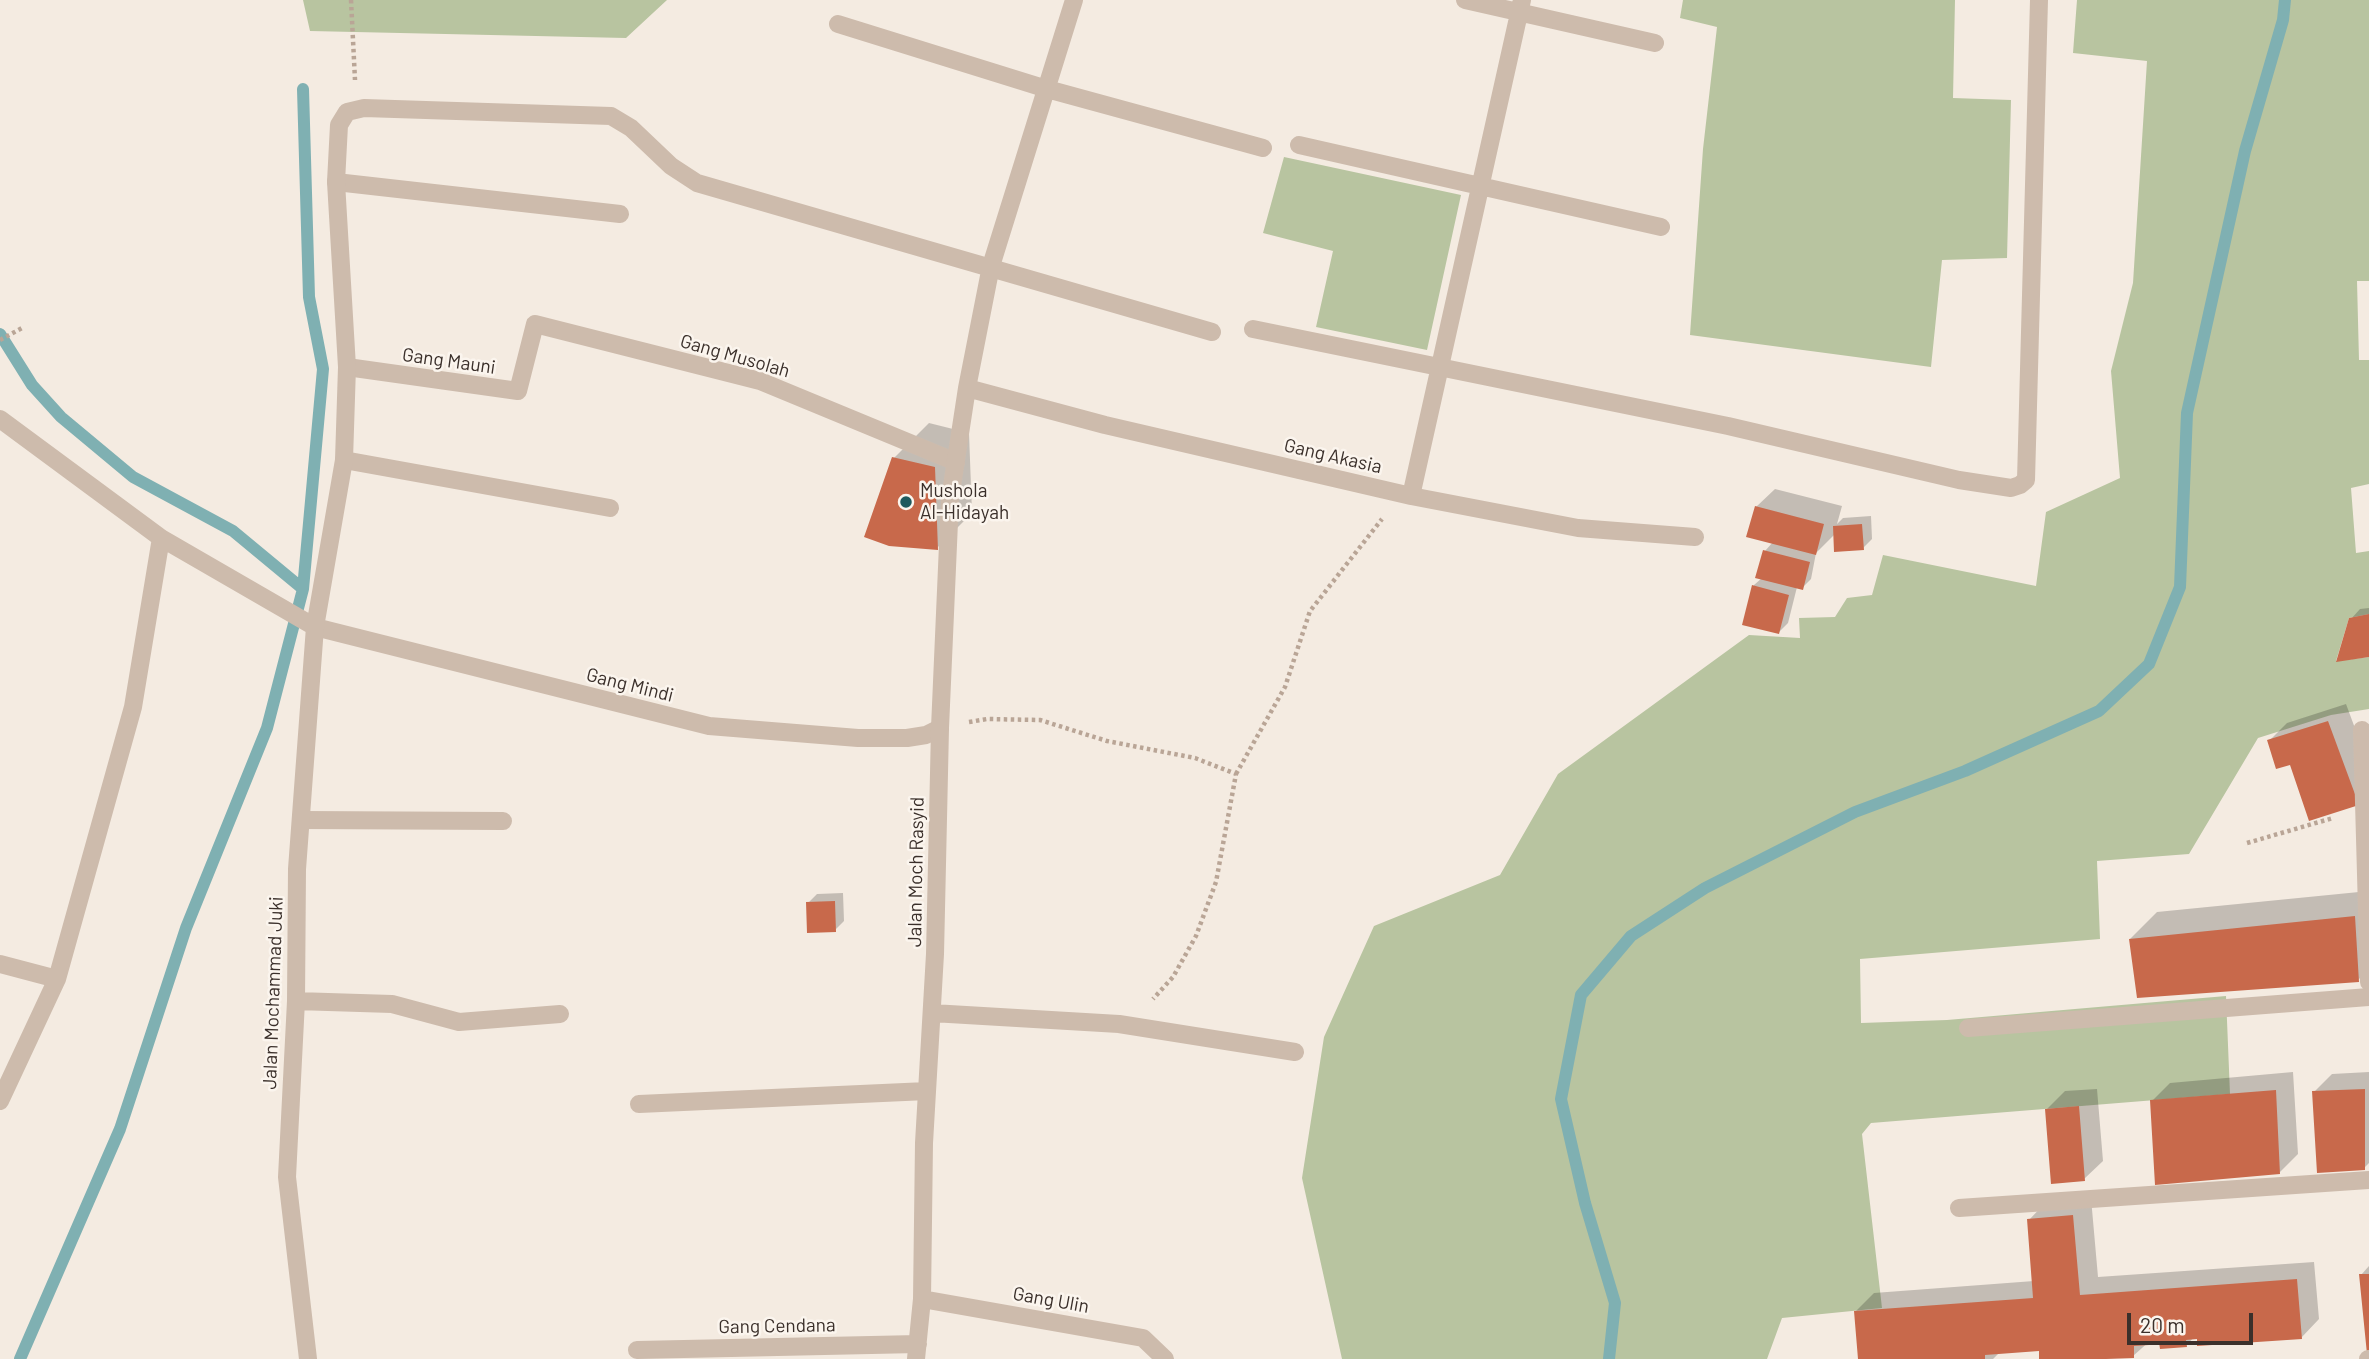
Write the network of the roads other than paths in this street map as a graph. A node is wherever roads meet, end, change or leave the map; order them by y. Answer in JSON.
{"nodes":[{"id":1,"x":1073,"y":0,"type":"edge"},
{"id":2,"x":1465,"y":0,"type":"edge"},
{"id":3,"x":2039,"y":0,"type":"edge"},
{"id":4,"x":1521,"y":6,"type":"edge"},
{"id":5,"x":838,"y":24,"type":"dead end"},
{"id":6,"x":1655,"y":43,"type":"dead end"},
{"id":7,"x":1047,"y":89,"type":"junction"},
{"id":8,"x":1299,"y":145,"type":"dead end"},
{"id":9,"x":1263,"y":148,"type":"dead end"},
{"id":10,"x":336,"y":182,"type":"junction"},
{"id":11,"x":1482,"y":185,"type":"junction"},
{"id":12,"x":620,"y":214,"type":"dead end"},
{"id":13,"x":1661,"y":227,"type":"dead end"},
{"id":14,"x":991,"y":266,"type":"junction"},
{"id":15,"x":535,"y":324,"type":"joint"},
{"id":16,"x":1253,"y":329,"type":"dead end"},
{"id":17,"x":1212,"y":332,"type":"dead end"},
{"id":18,"x":1440,"y":366,"type":"junction"},
{"id":19,"x":347,"y":368,"type":"junction"},
{"id":20,"x":967,"y":388,"type":"junction"},
{"id":21,"x":0,"y":419,"type":"edge"},
{"id":22,"x":344,"y":460,"type":"junction"},
{"id":23,"x":956,"y":463,"type":"junction"},
{"id":24,"x":1411,"y":496,"type":"junction"},
{"id":25,"x":610,"y":508,"type":"dead end"},
{"id":26,"x":1695,"y":537,"type":"dead end"},
{"id":27,"x":162,"y":538,"type":"junction"},
{"id":28,"x":311,"y":625,"type":"junction"},
{"id":29,"x":940,"y":727,"type":"junction"},
{"id":30,"x":2362,"y":730,"type":"dead end"},
{"id":31,"x":302,"y":820,"type":"junction"},
{"id":32,"x":503,"y":821,"type":"dead end"},
{"id":33,"x":2367,"y":888,"type":"edge"},
{"id":34,"x":0,"y":964,"type":"edge"},
{"id":35,"x":57,"y":979,"type":"junction"},
{"id":36,"x":2369,"y":982,"type":"edge"},
{"id":37,"x":2369,"y":997,"type":"edge"},
{"id":38,"x":296,"y":1001,"type":"junction"},
{"id":39,"x":932,"y":1013,"type":"junction"},
{"id":40,"x":560,"y":1014,"type":"dead end"},
{"id":41,"x":1968,"y":1028,"type":"dead end"},
{"id":42,"x":1295,"y":1052,"type":"dead end"},
{"id":43,"x":927,"y":1091,"type":"junction"},
{"id":44,"x":0,"y":1101,"type":"edge"},
{"id":45,"x":639,"y":1104,"type":"dead end"},
{"id":46,"x":2369,"y":1180,"type":"edge"},
{"id":47,"x":1959,"y":1208,"type":"dead end"},
{"id":48,"x":922,"y":1299,"type":"junction"},
{"id":49,"x":637,"y":1350,"type":"dead end"},
{"id":50,"x":917,"y":1352,"type":"edge"},
{"id":51,"x":308,"y":1359,"type":"edge"},
{"id":52,"x":1165,"y":1359,"type":"edge"}],
"edges":[{"from":1,"to":7,"type":"street","name":"Jalan Moch Rasyid"},
{"from":2,"to":4,"type":"street"},
{"from":3,"to":18,"type":"street"},
{"from":4,"to":6,"type":"street"},
{"from":4,"to":11,"type":"street"},
{"from":5,"to":7,"type":"street"},
{"from":7,"to":9,"type":"street"},
{"from":7,"to":14,"type":"street","name":"Jalan Moch Rasyid"},
{"from":8,"to":11,"type":"street"},
{"from":10,"to":12,"type":"street"},
{"from":10,"to":14,"type":"street","name":"Jalan Mochammad Juki"},
{"from":10,"to":19,"type":"street","name":"Jalan Mochammad Juki"},
{"from":11,"to":13,"type":"street"},
{"from":11,"to":18,"type":"street"},
{"from":14,"to":17,"type":"street"},
{"from":14,"to":20,"type":"street","name":"Jalan Moch Rasyid"},
{"from":15,"to":19,"type":"street","name":"Gang Mauni"},
{"from":15,"to":23,"type":"street","name":"Gang Musolah"},
{"from":16,"to":18,"type":"street"},
{"from":18,"to":24,"type":"street"},
{"from":19,"to":22,"type":"street","name":"Jalan Mochammad Juki"},
{"from":20,"to":23,"type":"street","name":"Jalan Moch Rasyid"},
{"from":20,"to":24,"type":"street","name":"Gang Akasia"},
{"from":21,"to":27,"type":"street"},
{"from":22,"to":25,"type":"street"},
{"from":22,"to":28,"type":"street","name":"Jalan Mochammad Juki"},
{"from":23,"to":29,"type":"street","name":"Jalan Moch Rasyid"},
{"from":24,"to":26,"type":"street","name":"Gang Akasia"},
{"from":27,"to":28,"type":"street","name":"Gang Mindi"},
{"from":27,"to":35,"type":"street"},
{"from":28,"to":29,"type":"street","name":"Gang Mindi"},
{"from":28,"to":31,"type":"street","name":"Jalan Mochammad Juki"},
{"from":29,"to":39,"type":"street","name":"Jalan Moch Rasyid"},
{"from":30,"to":33,"type":"street"},
{"from":31,"to":32,"type":"street"},
{"from":31,"to":38,"type":"street","name":"Jalan Mochammad Juki"},
{"from":33,"to":36,"type":"street"},
{"from":34,"to":35,"type":"street"},
{"from":35,"to":44,"type":"street"},
{"from":37,"to":41,"type":"street"},
{"from":38,"to":40,"type":"street"},
{"from":38,"to":51,"type":"street","name":"Jalan Mochammad Juki"},
{"from":39,"to":42,"type":"street"},
{"from":39,"to":43,"type":"street","name":"Jalan Moch Rasyid"},
{"from":43,"to":45,"type":"street"},
{"from":43,"to":48,"type":"street","name":"Jalan Moch Rasyid"},
{"from":46,"to":47,"type":"street"},
{"from":48,"to":50,"type":"street","name":"Jalan Moch Rasyid"},
{"from":48,"to":52,"type":"street","name":"Gang Ulin"},
{"from":49,"to":50,"type":"street","name":"Gang Cendana"}]}
